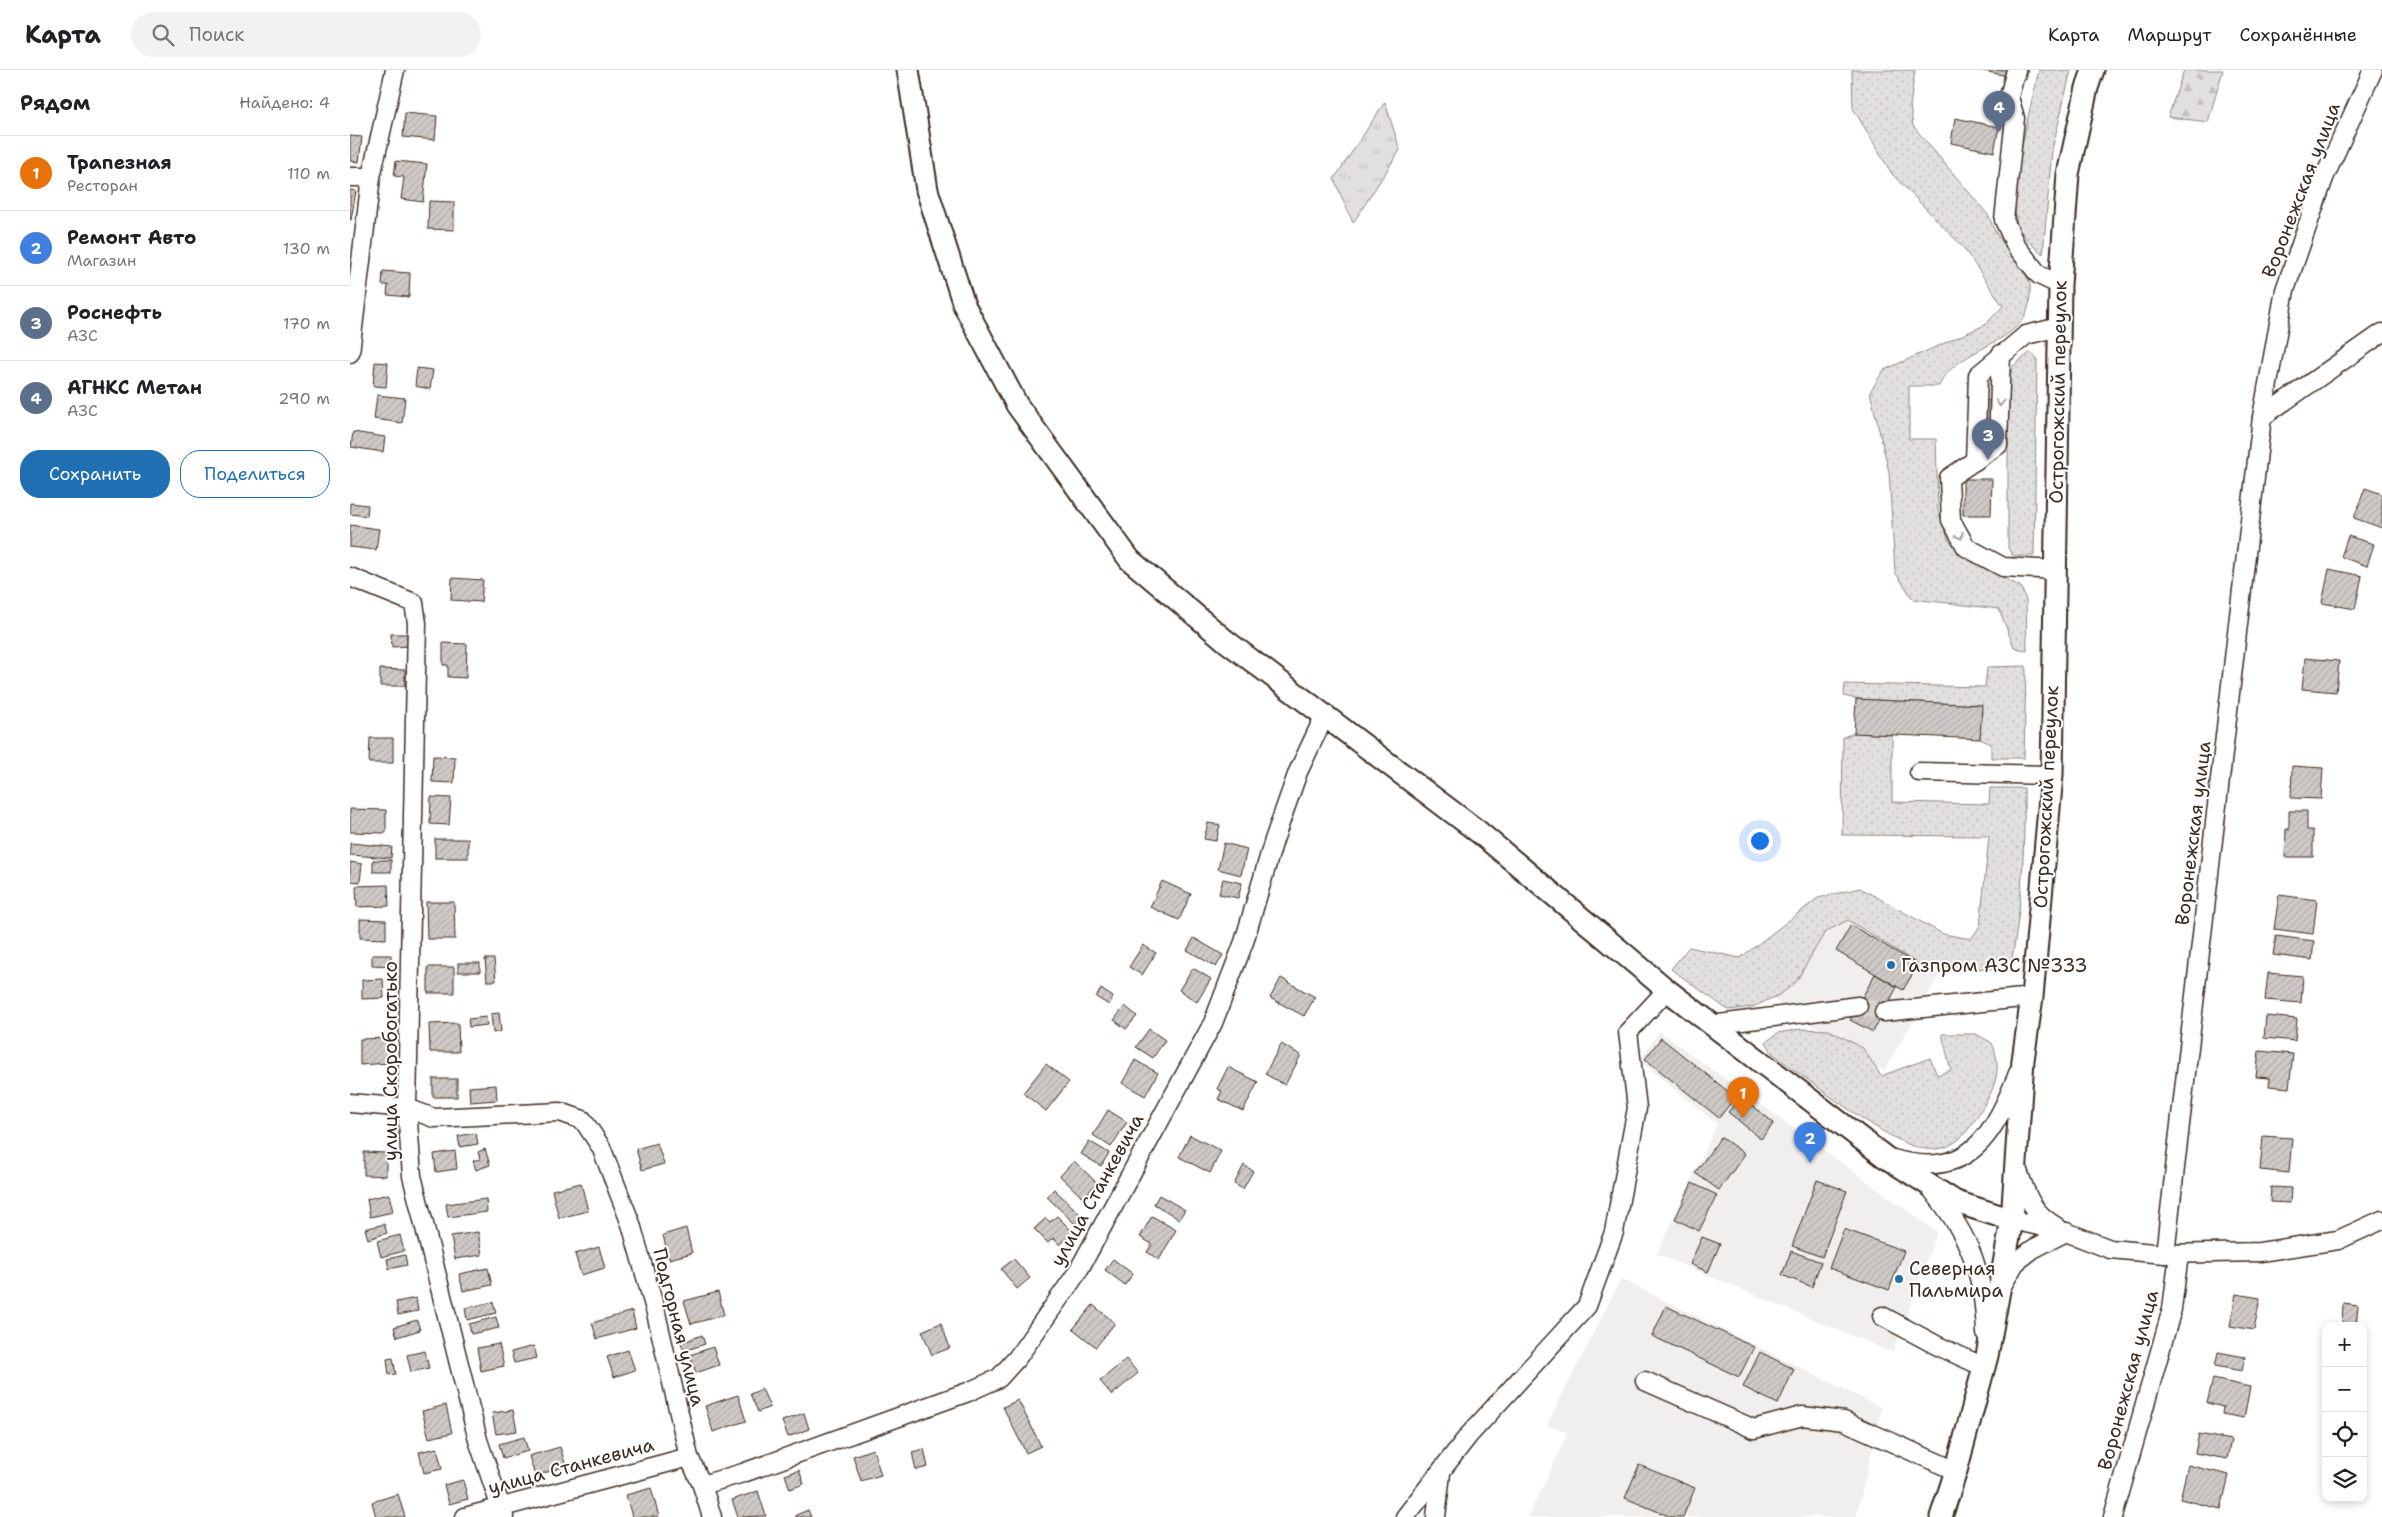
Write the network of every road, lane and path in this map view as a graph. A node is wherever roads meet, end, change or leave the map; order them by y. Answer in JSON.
{"nodes":[{"id":1,"x":395,"y":70,"type":"edge"},
{"id":2,"x":908,"y":70,"type":"edge"},
{"id":3,"x":2016,"y":70,"type":"edge"},
{"id":4,"x":2093,"y":70,"type":"edge"},
{"id":5,"x":2373,"y":70,"type":"edge"},
{"id":6,"x":350,"y":177,"type":"edge"},
{"id":7,"x":371,"y":177,"type":"junction"},
{"id":8,"x":2060,"y":285,"type":"junction"},
{"id":9,"x":2059,"y":327,"type":"junction"},
{"id":10,"x":2382,"y":333,"type":"edge"},
{"id":11,"x":350,"y":353,"type":"edge"},
{"id":12,"x":2262,"y":417,"type":"junction"},
{"id":13,"x":2055,"y":570,"type":"junction"},
{"id":14,"x":350,"y":577,"type":"edge"},
{"id":15,"x":1324,"y":717,"type":"junction"},
{"id":16,"x":1919,"y":772,"type":"dead end"},
{"id":17,"x":2052,"y":775,"type":"junction"},
{"id":18,"x":1667,"y":990,"type":"junction"},
{"id":19,"x":2032,"y":997,"type":"junction"},
{"id":20,"x":1858,"y":1006,"type":"tunnel mouth"},
{"id":21,"x":1884,"y":1012,"type":"tunnel mouth"},
{"id":22,"x":1711,"y":1025,"type":"junction"},
{"id":23,"x":2023,"y":1060,"type":"junction"},
{"id":24,"x":350,"y":1103,"type":"edge"},
{"id":25,"x":407,"y":1108,"type":"junction"},
{"id":26,"x":1885,"y":1157,"type":"junction"},
{"id":27,"x":2016,"y":1165,"type":"junction"},
{"id":28,"x":1927,"y":1183,"type":"junction"},
{"id":29,"x":2012,"y":1220,"type":"junction"},
{"id":30,"x":2382,"y":1220,"type":"edge"},
{"id":31,"x":2066,"y":1232,"type":"junction"},
{"id":32,"x":2172,"y":1254,"type":"junction"},
{"id":33,"x":1998,"y":1294,"type":"junction"},
{"id":34,"x":1882,"y":1316,"type":"dead end"},
{"id":35,"x":1986,"y":1362,"type":"junction"},
{"id":36,"x":1645,"y":1381,"type":"dead end"},
{"id":37,"x":688,"y":1457,"type":"junction"},
{"id":38,"x":1956,"y":1471,"type":"junction"},
{"id":39,"x":1441,"y":1473,"type":"junction"},
{"id":40,"x":702,"y":1485,"type":"junction"},
{"id":41,"x":502,"y":1512,"type":"edge"},
{"id":42,"x":465,"y":1517,"type":"edge"},
{"id":43,"x":712,"y":1517,"type":"edge"},
{"id":44,"x":1405,"y":1517,"type":"edge"},
{"id":45,"x":1436,"y":1517,"type":"edge"},
{"id":46,"x":1941,"y":1517,"type":"edge"},
{"id":47,"x":2113,"y":1517,"type":"edge"}],
"edges":[{"from":1,"to":7,"type":"street"},
{"from":2,"to":15,"type":"main road"},
{"from":3,"to":8,"type":"street"},
{"from":4,"to":8,"type":"main road","name":"Острогожский переулок"},
{"from":5,"to":12,"type":"street","name":"Воронежская улица"},
{"from":6,"to":7,"type":"street"},
{"from":7,"to":11,"type":"street"},
{"from":8,"to":9,"type":"main road","name":"Острогожский переулок"},
{"from":9,"to":13,"type":"main road","name":"Острогожский переулок"},
{"from":9,"to":13,"type":"street","one_way":true},
{"from":10,"to":12,"type":"street"},
{"from":12,"to":32,"type":"street","name":"Воронежская улица"},
{"from":13,"to":17,"type":"main road","name":"Острогожский переулок"},
{"from":14,"to":25,"type":"street","name":"улица Скоробогатько"},
{"from":15,"to":18,"type":"main road"},
{"from":15,"to":40,"type":"street","name":"улица Станкевича"},
{"from":16,"to":17,"type":"street"},
{"from":17,"to":19,"type":"main road","name":"Острогожский переулок"},
{"from":18,"to":22,"type":"main road"},
{"from":18,"to":39,"type":"street"},
{"from":19,"to":21,"type":"street"},
{"from":19,"to":23,"type":"main road","name":"Острогожский переулок"},
{"from":20,"to":22,"type":"street"},
{"from":22,"to":26,"type":"main road"},
{"from":23,"to":26,"type":"street"},
{"from":23,"to":27,"type":"main road","name":"Острогожский переулок"},
{"from":24,"to":25,"type":"street","name":"Подгорная улица"},
{"from":25,"to":37,"type":"street","name":"Подгорная улица"},
{"from":25,"to":41,"type":"street","name":"улица Скоробогатько"},
{"from":26,"to":28,"type":"main road"},
{"from":27,"to":29,"type":"main road","name":"Острогожский переулок"},
{"from":27,"to":31,"type":"street"},
{"from":28,"to":29,"type":"main road"},
{"from":28,"to":35,"type":"street"},
{"from":29,"to":31,"type":"street"},
{"from":29,"to":33,"type":"main road","name":"Острогожский переулок"},
{"from":30,"to":32,"type":"street"},
{"from":31,"to":32,"type":"street"},
{"from":31,"to":33,"type":"street"},
{"from":32,"to":47,"type":"street","name":"Воронежская улица"},
{"from":33,"to":35,"type":"main road","name":"Острогожский переулок"},
{"from":34,"to":35,"type":"street"},
{"from":35,"to":38,"type":"main road","name":"Острогожский переулок"},
{"from":36,"to":38,"type":"street"},
{"from":37,"to":40,"type":"street","name":"Подгорная улица"},
{"from":37,"to":41,"type":"street","name":"улица Станкевича"},
{"from":38,"to":46,"type":"main road","name":"Острогожский переулок"},
{"from":39,"to":44,"type":"street"},
{"from":39,"to":45,"type":"street"},
{"from":40,"to":43,"type":"street","name":"Подгорная улица"},
{"from":41,"to":42,"type":"street","name":"улица Станкевича"}]}
